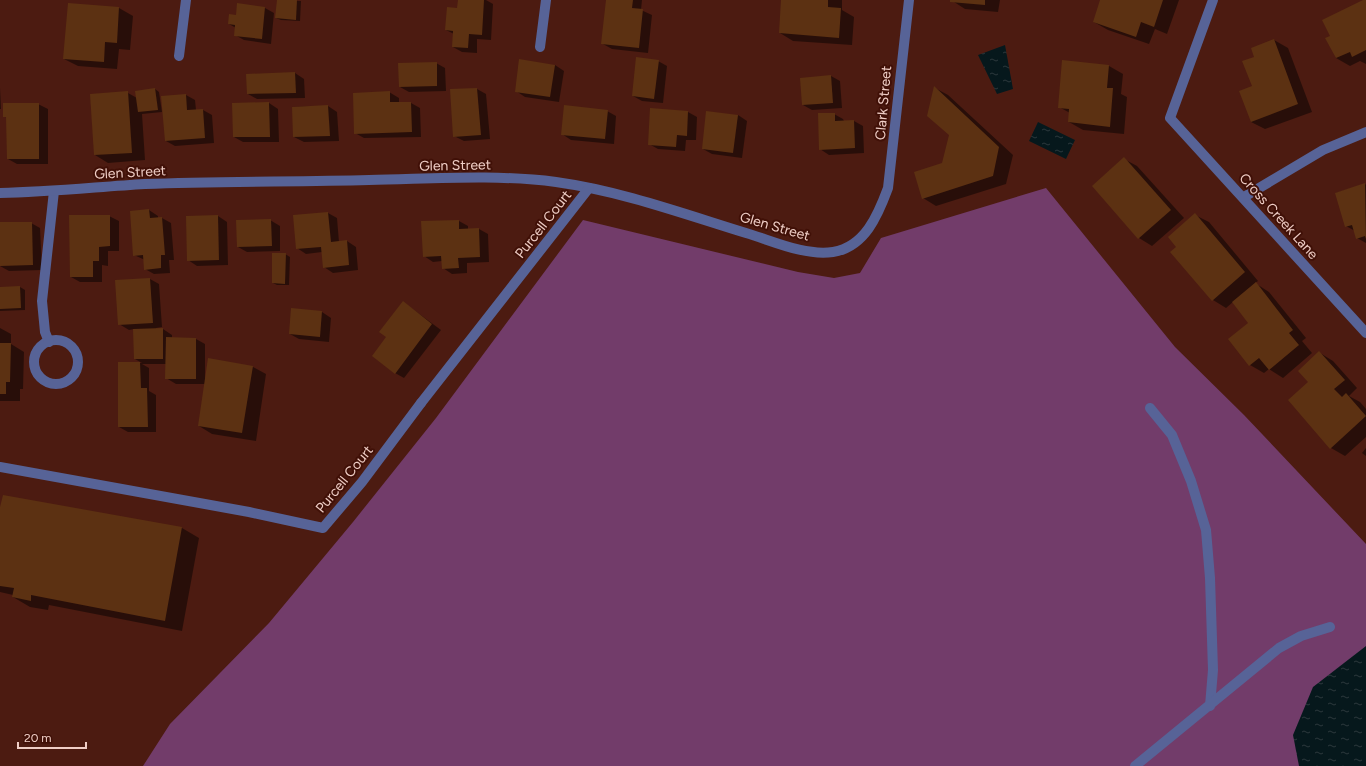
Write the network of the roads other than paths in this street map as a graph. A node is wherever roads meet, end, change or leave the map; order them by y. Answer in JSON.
{"nodes":[{"id":1,"x":186,"y":0,"type":"edge"},
{"id":2,"x":546,"y":0,"type":"edge"},
{"id":3,"x":909,"y":0,"type":"edge"},
{"id":4,"x":1213,"y":0,"type":"edge"},
{"id":5,"x":540,"y":47,"type":"dead end"},
{"id":6,"x":178,"y":56,"type":"dead end"},
{"id":7,"x":1366,"y":132,"type":"edge"},
{"id":8,"x":589,"y":188,"type":"junction"},
{"id":9,"x":54,"y":192,"type":"junction"},
{"id":10,"x":0,"y":193,"type":"edge"},
{"id":11,"x":1244,"y":197,"type":"junction"},
{"id":12,"x":881,"y":208,"type":"joint"},
{"id":13,"x":1366,"y":333,"type":"edge"},
{"id":14,"x":49,"y":342,"type":"junction"},
{"id":15,"x":1150,"y":408,"type":"dead end"},
{"id":16,"x":0,"y":467,"type":"edge"},
{"id":17,"x":1330,"y":627,"type":"dead end"},
{"id":18,"x":1210,"y":706,"type":"junction"},
{"id":19,"x":1135,"y":766,"type":"edge"}],
"edges":[{"from":1,"to":6,"type":"street"},
{"from":2,"to":5,"type":"street"},
{"from":3,"to":12,"type":"street","name":"Clark Street"},
{"from":4,"to":11,"type":"street","name":"Cross Creek Lane"},
{"from":7,"to":11,"type":"street"},
{"from":8,"to":9,"type":"street","name":"Glen Street"},
{"from":8,"to":12,"type":"street","name":"Glen Street"},
{"from":8,"to":16,"type":"street","name":"Purcell Court"},
{"from":9,"to":10,"type":"street","name":"Glen Street"},
{"from":9,"to":14,"type":"street"},
{"from":11,"to":13,"type":"street","name":"Cross Creek Lane"},
{"from":14,"to":14,"type":"street"},
{"from":15,"to":18,"type":"street"},
{"from":17,"to":18,"type":"street"},
{"from":18,"to":19,"type":"street"}]}
